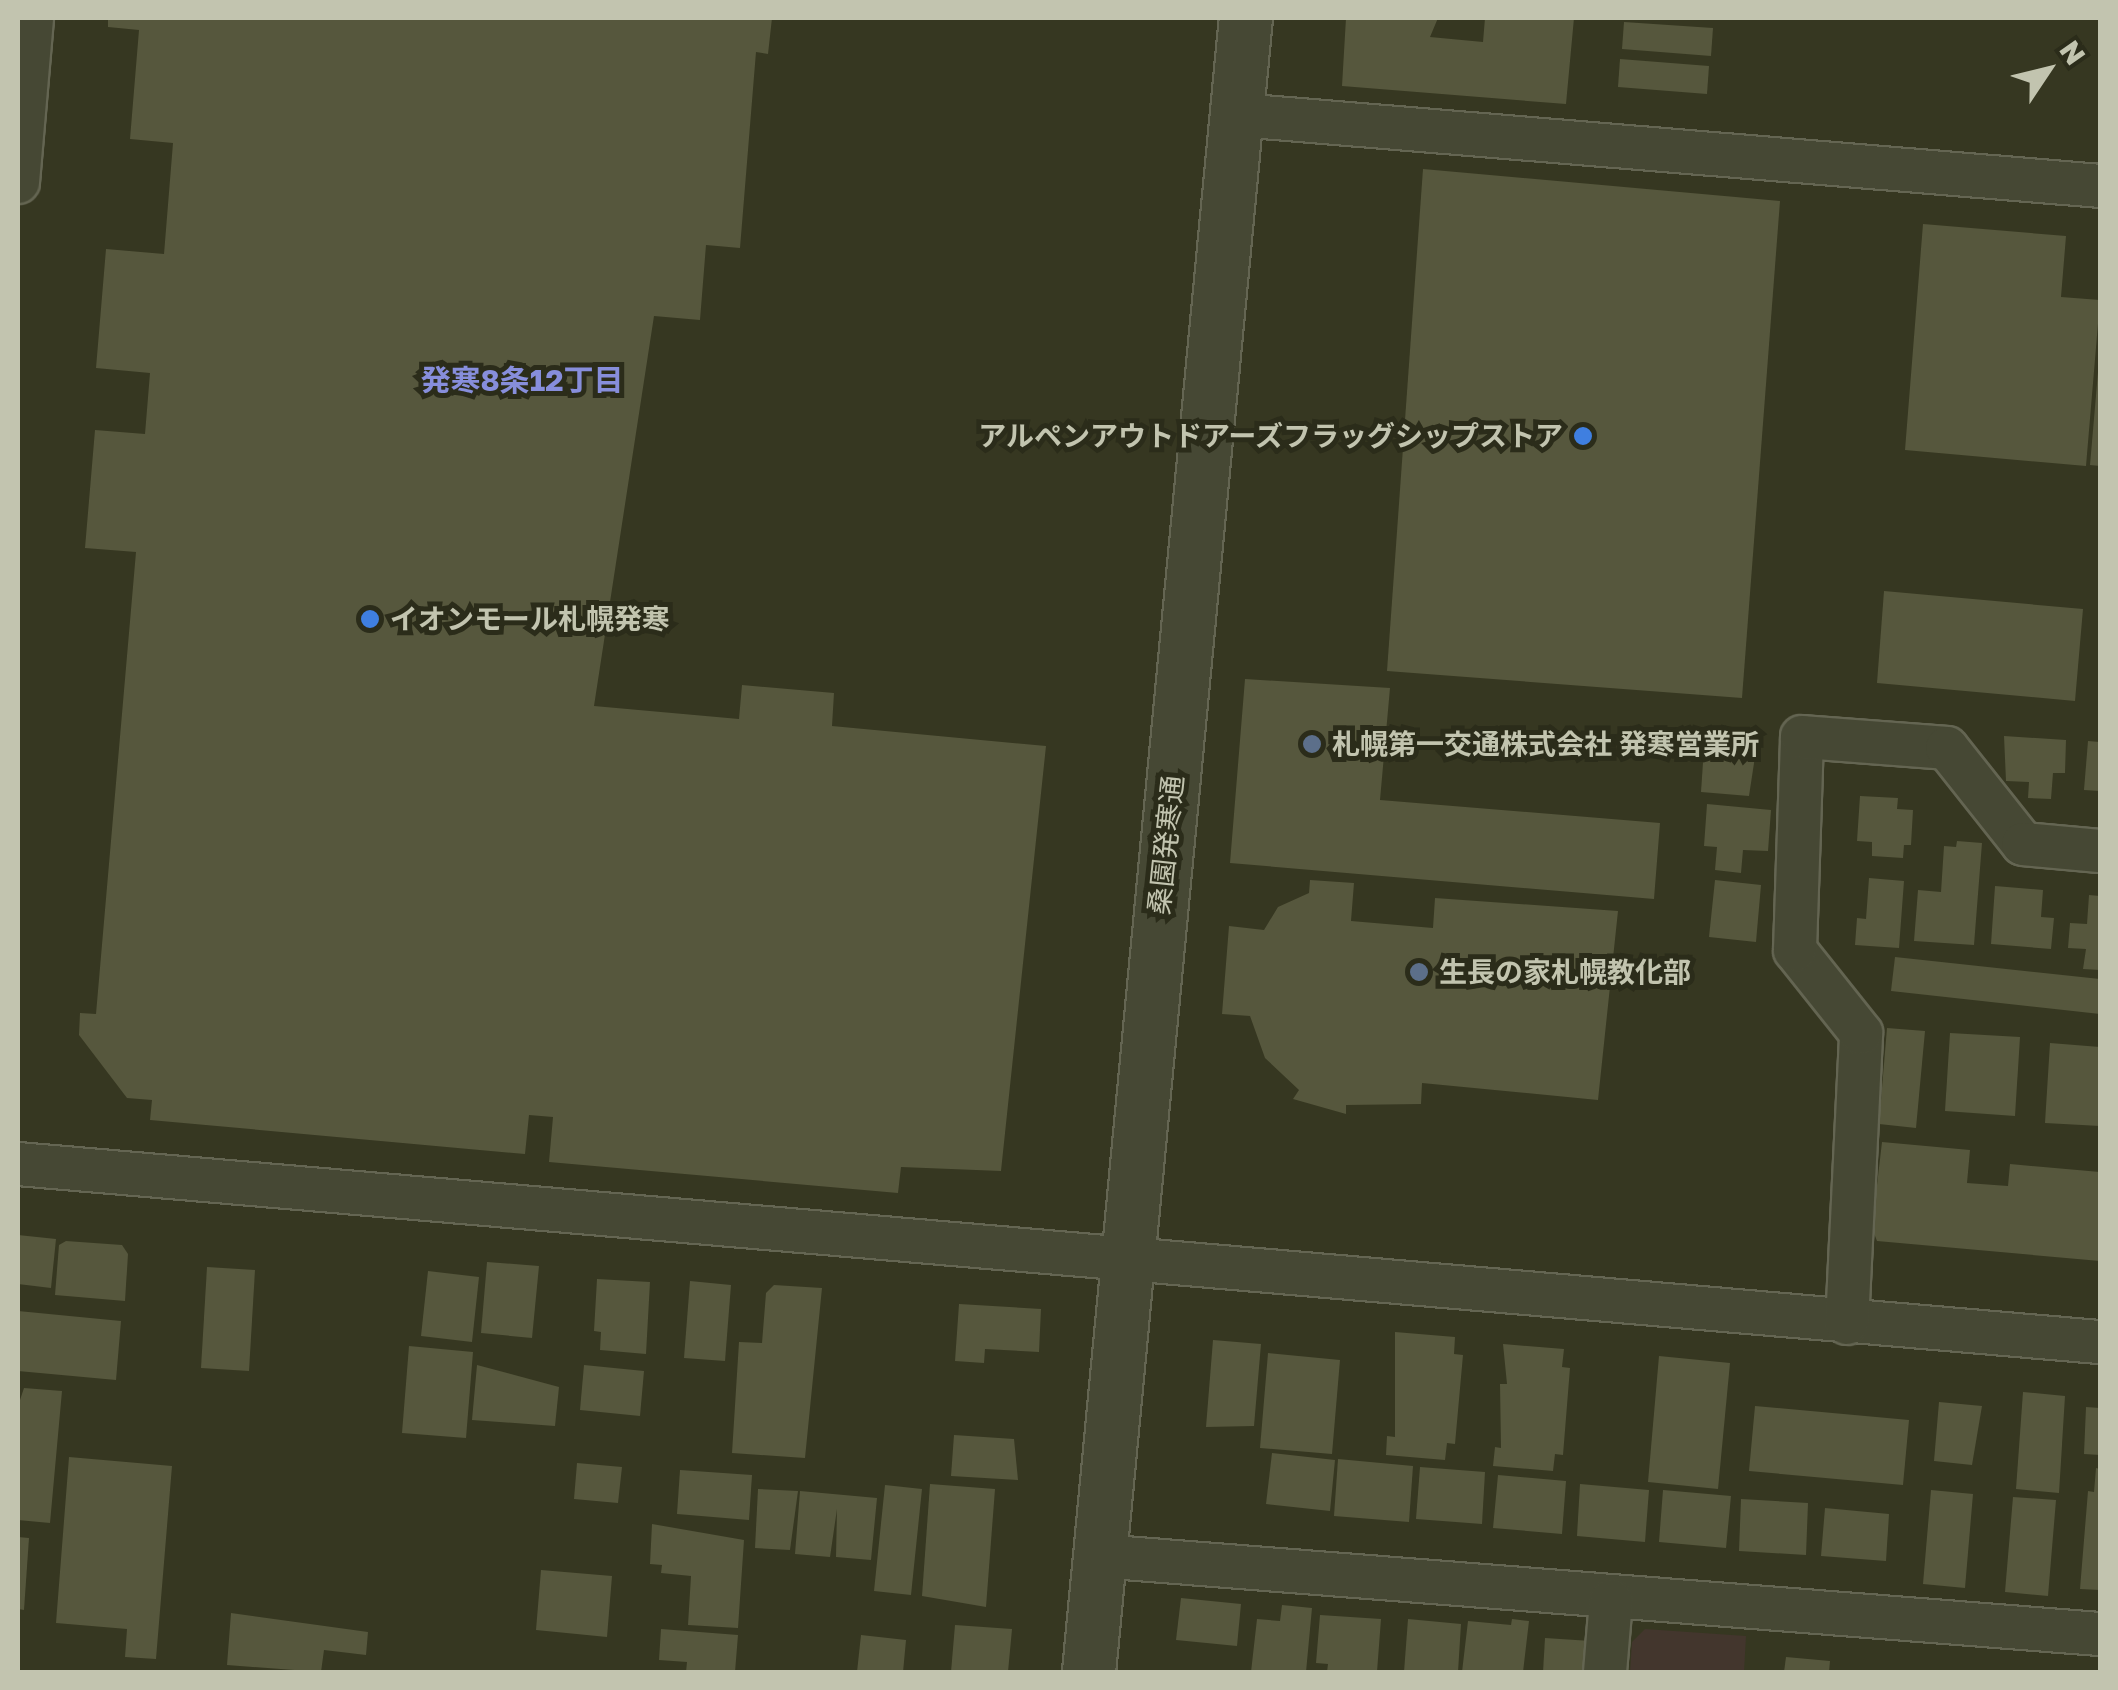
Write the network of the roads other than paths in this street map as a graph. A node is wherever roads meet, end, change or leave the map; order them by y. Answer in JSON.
{"nodes":[{"id":1,"x":32,"y":18,"type":"edge"},
{"id":2,"x":1246,"y":18,"type":"edge"},
{"id":3,"x":1240,"y":114,"type":"junction"},
{"id":4,"x":18,"y":182,"type":"edge"},
{"id":5,"x":2100,"y":186,"type":"edge"},
{"id":6,"x":2100,"y":851,"type":"edge"},
{"id":7,"x":18,"y":1164,"type":"edge"},
{"id":8,"x":1129,"y":1258,"type":"junction"},
{"id":9,"x":1847,"y":1322,"type":"junction"},
{"id":10,"x":2100,"y":1342,"type":"edge"},
{"id":11,"x":1099,"y":1556,"type":"junction"},
{"id":12,"x":1611,"y":1600,"type":"junction"},
{"id":13,"x":2100,"y":1634,"type":"edge"},
{"id":14,"x":1089,"y":1672,"type":"edge"},
{"id":15,"x":1606,"y":1672,"type":"edge"}],
"edges":[{"from":1,"to":4,"type":"street"},
{"from":2,"to":3,"type":"street","name":"桑園発寒通"},
{"from":3,"to":5,"type":"street"},
{"from":3,"to":8,"type":"street","name":"桑園発寒通"},
{"from":6,"to":9,"type":"street"},
{"from":7,"to":8,"type":"street"},
{"from":8,"to":9,"type":"street"},
{"from":8,"to":11,"type":"street","name":"桑園発寒通"},
{"from":9,"to":10,"type":"street"},
{"from":11,"to":12,"type":"street"},
{"from":11,"to":14,"type":"street","name":"桑園発寒通"},
{"from":12,"to":13,"type":"street"},
{"from":12,"to":15,"type":"street"}]}
